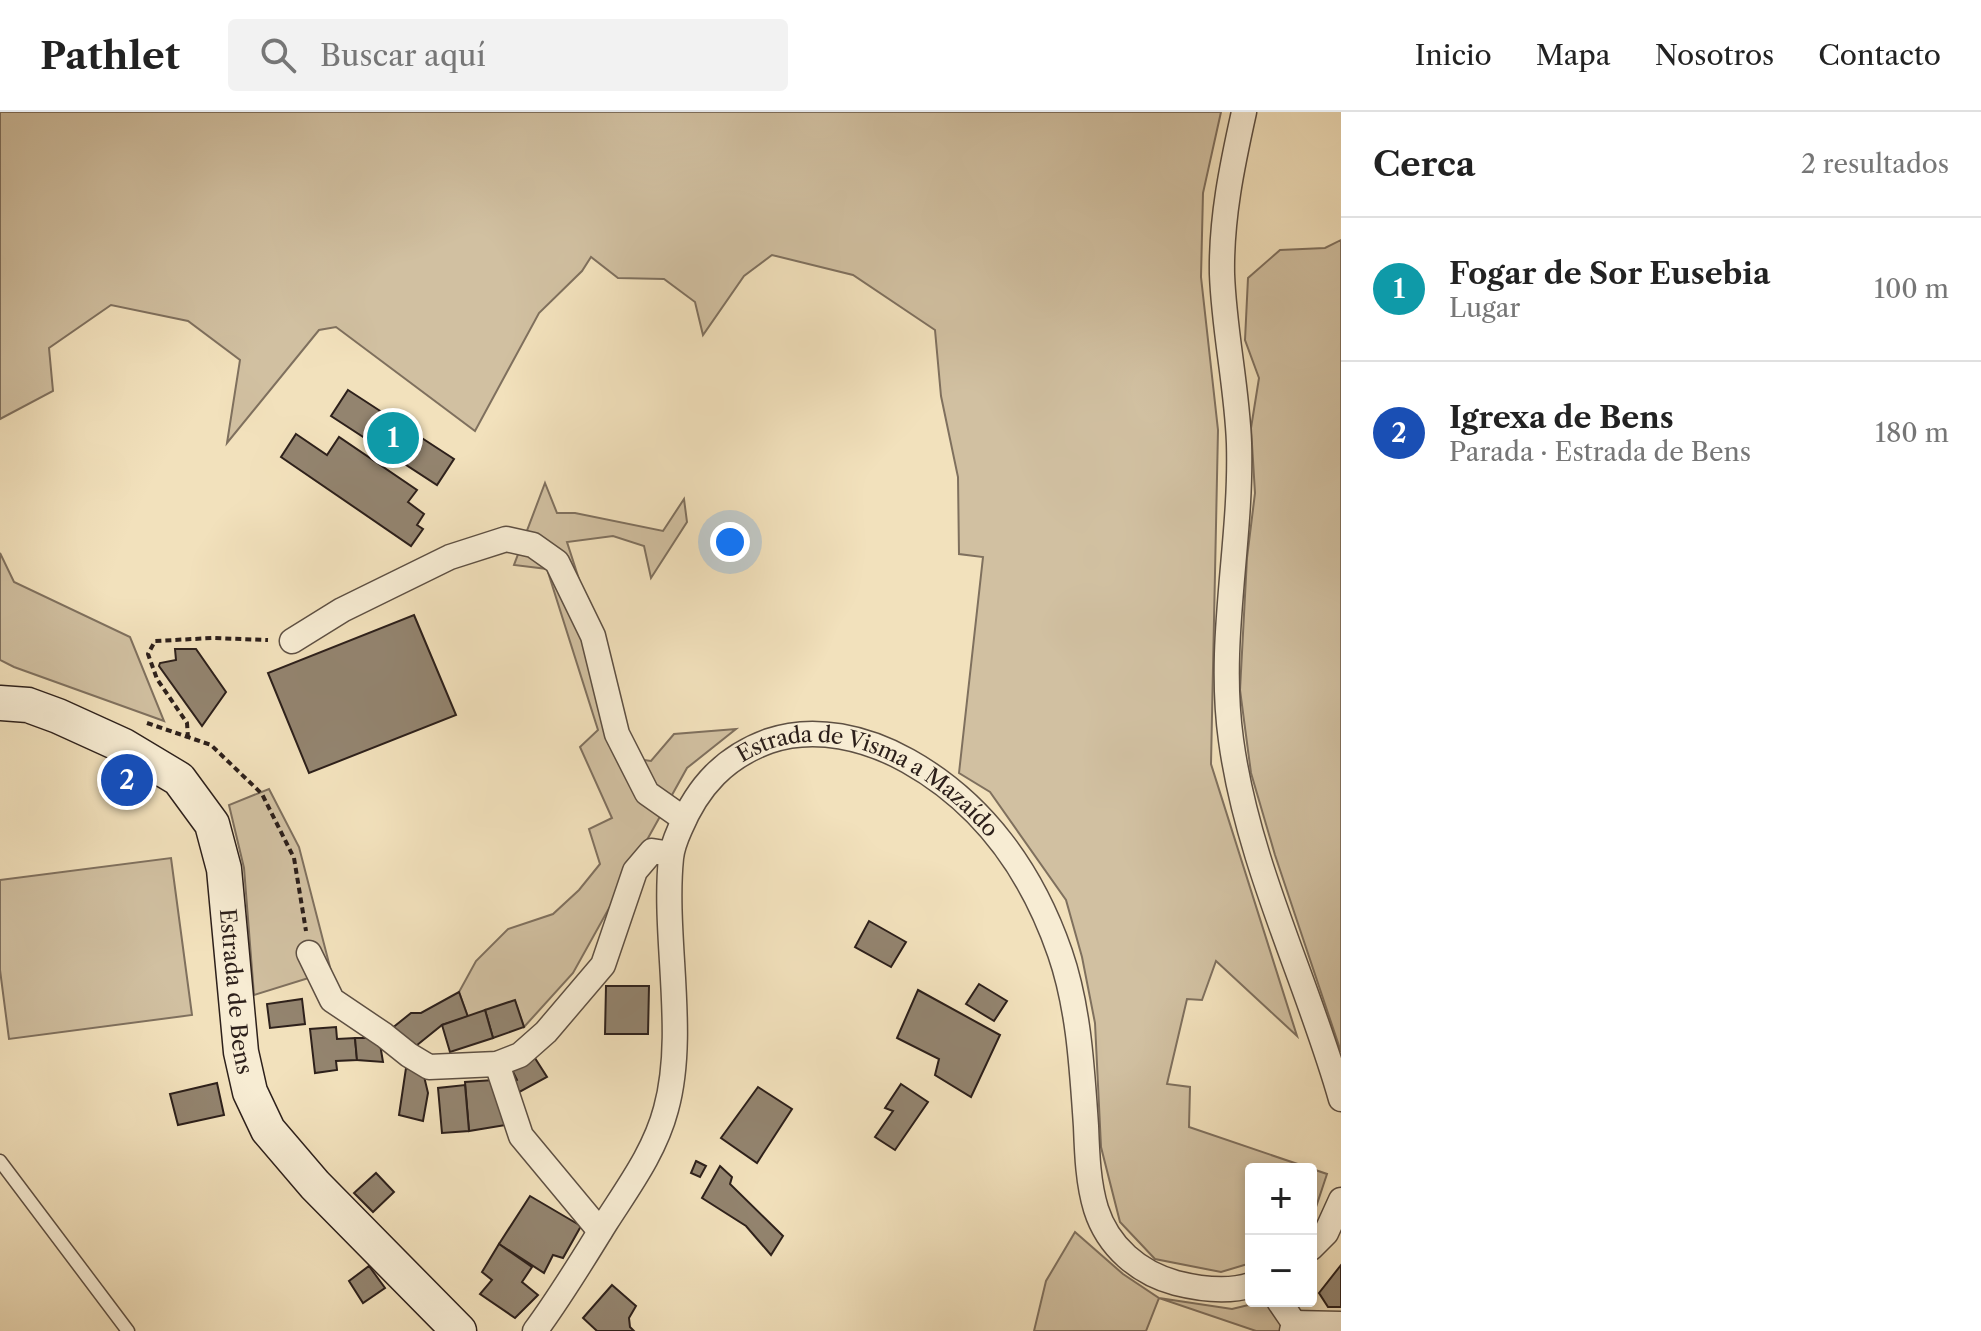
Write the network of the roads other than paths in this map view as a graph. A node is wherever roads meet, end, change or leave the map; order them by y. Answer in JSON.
{"nodes":[{"id":1,"x":1244,"y":112,"type":"edge"},
{"id":2,"x":292,"y":641,"type":"road end"},
{"id":3,"x":0,"y":686,"type":"edge"},
{"id":4,"x":14,"y":704,"type":"edge"},
{"id":5,"x":684,"y":819,"type":"junction"},
{"id":6,"x":671,"y":854,"type":"junction"},
{"id":7,"x":309,"y":953,"type":"dead end"},
{"id":8,"x":497,"y":1064,"type":"junction"},
{"id":9,"x":1341,"y":1099,"type":"edge"},
{"id":10,"x":0,"y":1161,"type":"edge"},
{"id":11,"x":1341,"y":1200,"type":"edge"},
{"id":12,"x":600,"y":1231,"type":"junction"},
{"id":13,"x":1317,"y":1242,"type":"edge"},
{"id":14,"x":1245,"y":1287,"type":"edge"},
{"id":15,"x":1282,"y":1307,"type":"edge"},
{"id":16,"x":1341,"y":1324,"type":"edge"},
{"id":17,"x":1293,"y":1327,"type":"edge"},
{"id":18,"x":128,"y":1331,"type":"edge"},
{"id":19,"x":459,"y":1331,"type":"edge"},
{"id":20,"x":535,"y":1331,"type":"edge"}],
"edges":[{"from":1,"to":9,"type":"street"},
{"from":2,"to":5,"type":"street"},
{"from":3,"to":4,"type":"street"},
{"from":4,"to":19,"type":"street","name":"Estrada de Bens"},
{"from":5,"to":6,"type":"street","name":"Estrada de Visma a Mazaído"},
{"from":5,"to":14,"type":"street","name":"Estrada de Visma a Mazaído"},
{"from":6,"to":8,"type":"street"},
{"from":6,"to":12,"type":"street","name":"Estrada de Visma a Mazaído"},
{"from":7,"to":8,"type":"street"},
{"from":8,"to":12,"type":"street"},
{"from":10,"to":18,"type":"lane"},
{"from":11,"to":13,"type":"street"},
{"from":12,"to":20,"type":"street","name":"Estrada de Visma a Mazaído"},
{"from":15,"to":17,"type":"street"},
{"from":16,"to":17,"type":"street"}]}
